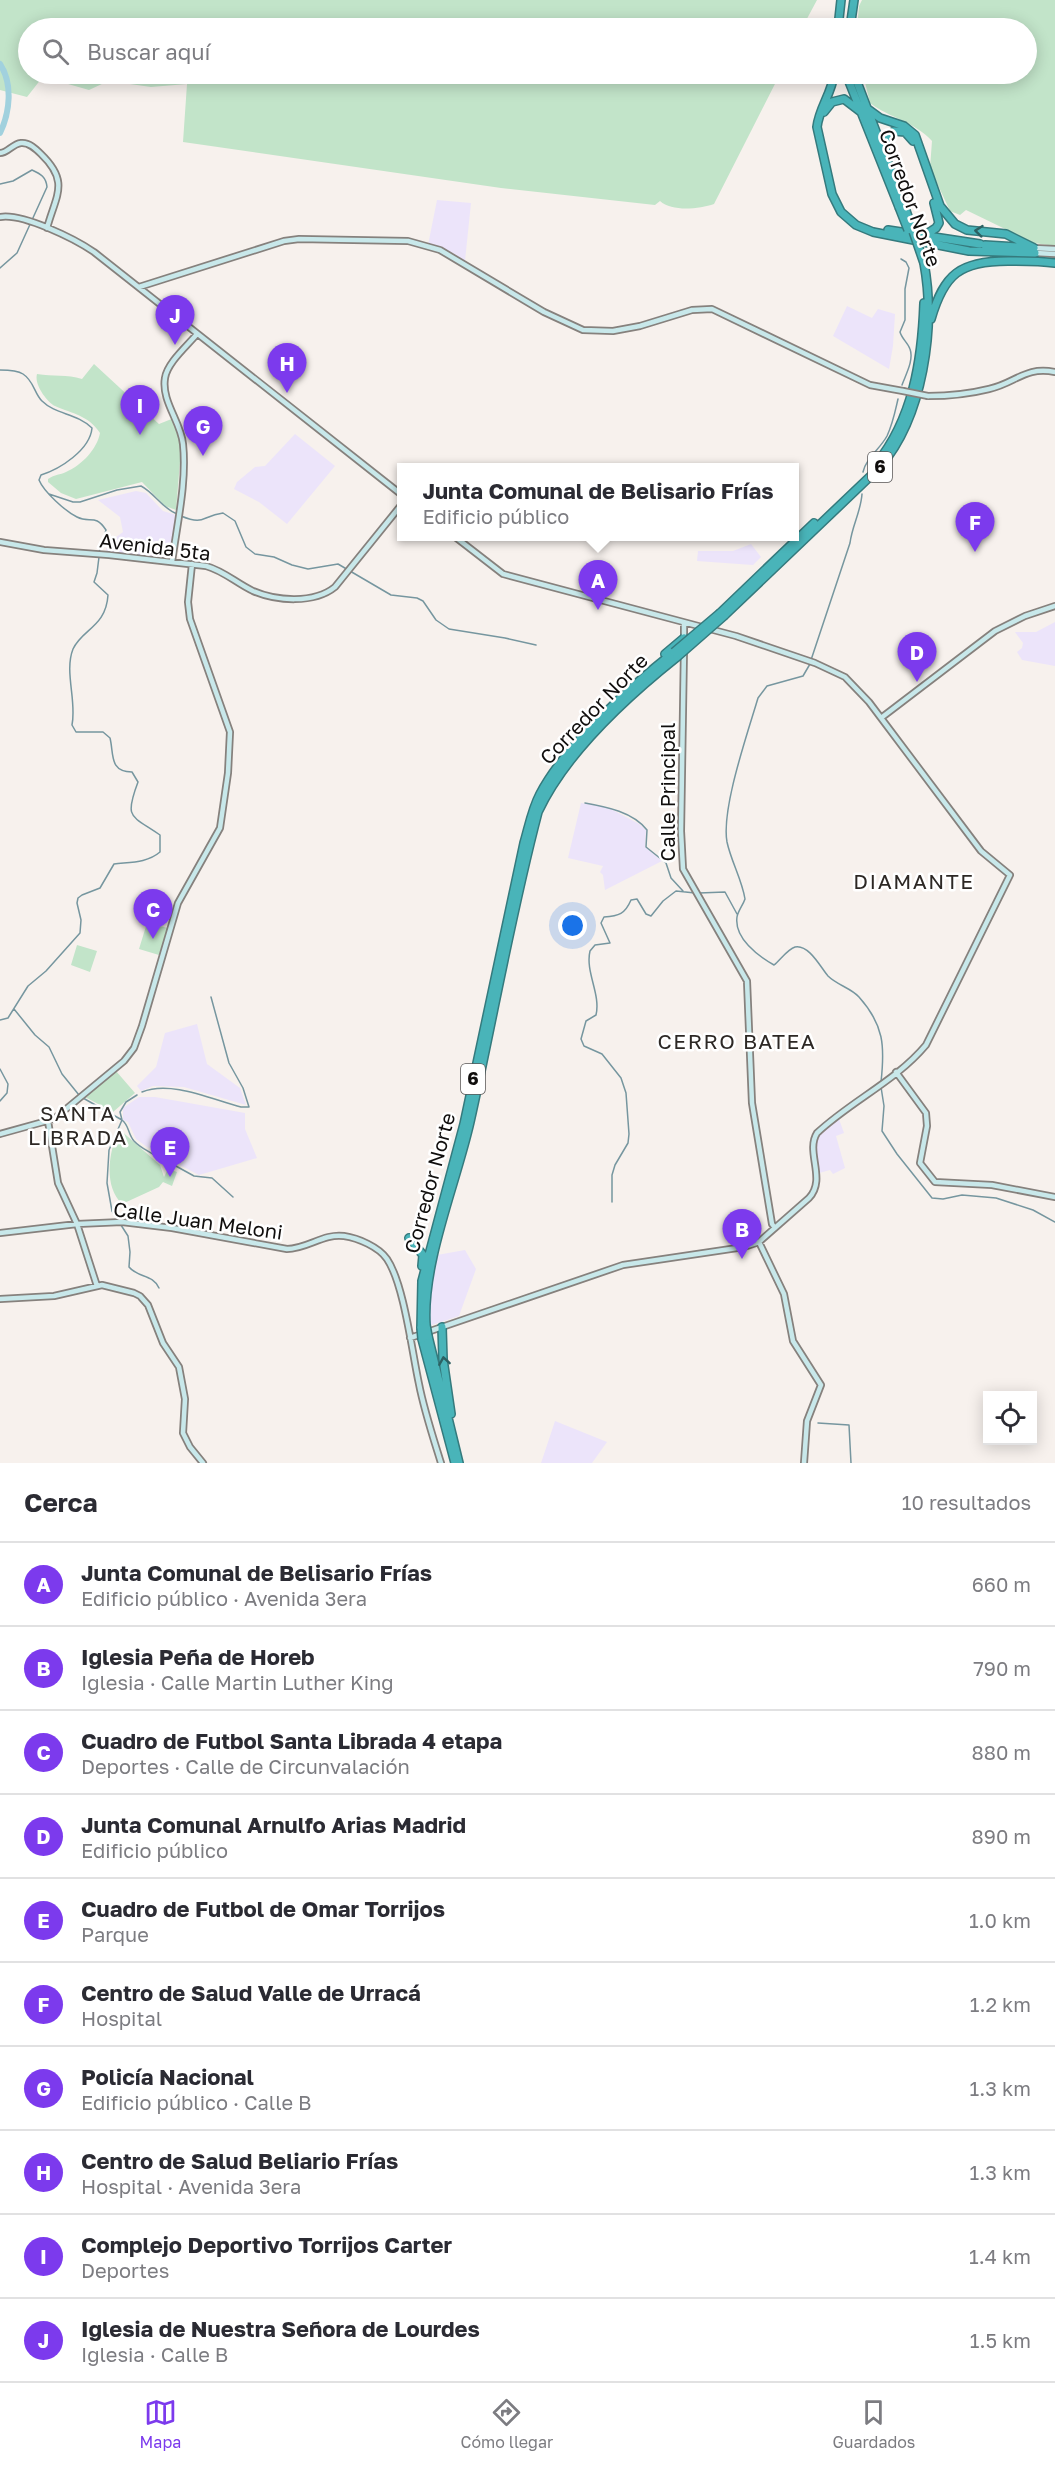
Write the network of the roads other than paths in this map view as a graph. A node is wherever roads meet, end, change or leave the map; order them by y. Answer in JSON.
{"nodes":[{"id":1,"x":840,"y":0,"type":"edge"},
{"id":2,"x":854,"y":0,"type":"edge"},
{"id":3,"x":838,"y":18,"type":"edge"},
{"id":4,"x":851,"y":18,"type":"edge"},
{"id":5,"x":832,"y":84,"type":"edge"},
{"id":6,"x":851,"y":84,"type":"edge"},
{"id":7,"x":856,"y":84,"type":"edge"},
{"id":8,"x":863,"y":110,"type":"junction"},
{"id":9,"x":0,"y":153,"type":"edge"},
{"id":10,"x":884,"y":156,"type":"junction"},
{"id":11,"x":902,"y":206,"type":"junction"},
{"id":12,"x":0,"y":217,"type":"edge"},
{"id":13,"x":47,"y":228,"type":"junction"},
{"id":14,"x":923,"y":235,"type":"junction"},
{"id":15,"x":1055,"y":249,"type":"edge"},
{"id":16,"x":1035,"y":251,"type":"junction"},
{"id":17,"x":1055,"y":254,"type":"edge"},
{"id":18,"x":1055,"y":263,"type":"edge"},
{"id":19,"x":922,"y":264,"type":"junction"},
{"id":20,"x":139,"y":287,"type":"junction"},
{"id":21,"x":927,"y":330,"type":"junction"},
{"id":22,"x":197,"y":334,"type":"junction"},
{"id":23,"x":1055,"y":372,"type":"edge"},
{"id":24,"x":397,"y":491,"type":"edge"},
{"id":25,"x":397,"y":510,"type":"edge"},
{"id":26,"x":799,"y":539,"type":"edge"},
{"id":27,"x":459,"y":541,"type":"edge"},
{"id":28,"x":797,"y":541,"type":"edge"},
{"id":29,"x":0,"y":542,"type":"edge"},
{"id":30,"x":172,"y":562,"type":"junction"},
{"id":31,"x":192,"y":564,"type":"junction"},
{"id":32,"x":1055,"y":606,"type":"edge"},
{"id":33,"x":722,"y":614,"type":"junction"},
{"id":34,"x":684,"y":623,"type":"junction"},
{"id":35,"x":684,"y":638,"type":"junction"},
{"id":36,"x":617,"y":703,"type":"junction"},
{"id":37,"x":881,"y":718,"type":"junction"},
{"id":38,"x":582,"y":741,"type":"junction"},
{"id":39,"x":505,"y":947,"type":"junction"},
{"id":40,"x":897,"y":1072,"type":"junction"},
{"id":41,"x":48,"y":1121,"type":"junction"},
{"id":42,"x":0,"y":1134,"type":"edge"},
{"id":43,"x":1055,"y":1197,"type":"edge"},
{"id":44,"x":77,"y":1224,"type":"junction"},
{"id":45,"x":775,"y":1228,"type":"junction"},
{"id":46,"x":0,"y":1233,"type":"edge"},
{"id":47,"x":436,"y":1237,"type":"junction"},
{"id":48,"x":409,"y":1238,"type":"dead end"},
{"id":49,"x":759,"y":1242,"type":"junction"},
{"id":50,"x":422,"y":1281,"type":"junction"},
{"id":51,"x":97,"y":1286,"type":"junction"},
{"id":52,"x":0,"y":1299,"type":"edge"},
{"id":53,"x":424,"y":1327,"type":"junction"},
{"id":54,"x":442,"y":1327,"type":"junction"},
{"id":55,"x":410,"y":1338,"type":"junction"},
{"id":56,"x":425,"y":1338,"type":"junction"},
{"id":57,"x":453,"y":1437,"type":"junction"},
{"id":58,"x":203,"y":1463,"type":"edge"},
{"id":59,"x":441,"y":1463,"type":"edge"},
{"id":60,"x":455,"y":1463,"type":"edge"},
{"id":61,"x":459,"y":1463,"type":"edge"},
{"id":62,"x":804,"y":1463,"type":"edge"}],
"edges":[{"from":1,"to":3,"type":"highway"},
{"from":2,"to":4,"type":"highway"},
{"from":5,"to":16,"type":"highway"},
{"from":6,"to":8,"type":"highway","name":"Corredor Norte","number":"6"},
{"from":7,"to":8,"type":"highway","name":"Corredor Norte","number":"6"},
{"from":8,"to":10,"type":"highway","name":"Corredor Norte","number":"6"},
{"from":8,"to":11,"type":"highway","name":"Corredor Norte","number":"6"},
{"from":8,"to":14,"type":"highway"},
{"from":16,"to":8,"type":"highway","one_way":true},
{"from":9,"to":13,"type":"street"},
{"from":10,"to":11,"type":"highway","name":"Corredor Norte","number":"6"},
{"from":10,"to":14,"type":"highway"},
{"from":11,"to":19,"type":"highway","name":"Corredor Norte","number":"6","bridge":true},
{"from":12,"to":13,"type":"street"},
{"from":13,"to":20,"type":"street"},
{"from":14,"to":16,"type":"highway"},
{"from":15,"to":16,"type":"street"},
{"from":16,"to":17,"type":"street"},
{"from":18,"to":21,"type":"highway"},
{"from":19,"to":21,"type":"highway","name":"Corredor Norte","number":"6"},
{"from":19,"to":26,"type":"highway","name":"Corredor Norte","number":"6"},
{"from":20,"to":22,"type":"street"},
{"from":20,"to":23,"type":"street","bridge":true},
{"from":21,"to":33,"type":"highway","name":"Corredor Norte","number":"6"},
{"from":22,"to":24,"type":"street"},
{"from":22,"to":30,"type":"street"},
{"from":25,"to":31,"type":"street","name":"Avenida 5ta"},
{"from":27,"to":34,"type":"street"},
{"from":28,"to":33,"type":"highway","name":"Corredor Norte","number":"6"},
{"from":29,"to":30,"type":"street","name":"Avenida 5ta"},
{"from":30,"to":31,"type":"street","name":"Avenida 5ta"},
{"from":31,"to":41,"type":"street"},
{"from":32,"to":37,"type":"street"},
{"from":33,"to":36,"type":"highway","name":"Corredor Norte","number":"6","bridge":true},
{"from":34,"to":35,"type":"street","name":"Calle Principal"},
{"from":34,"to":37,"type":"street"},
{"from":35,"to":36,"type":"highway"},
{"from":35,"to":45,"type":"street","name":"Calle Principal"},
{"from":36,"to":38,"type":"highway","name":"Corredor Norte","number":"6"},
{"from":37,"to":40,"type":"street"},
{"from":38,"to":39,"type":"highway","name":"Corredor Norte","number":"6"},
{"from":38,"to":39,"type":"highway","name":"Corredor Norte","number":"6"},
{"from":39,"to":47,"type":"highway","name":"Corredor Norte","number":"6"},
{"from":40,"to":43,"type":"street"},
{"from":40,"to":45,"type":"street"},
{"from":41,"to":42,"type":"street"},
{"from":41,"to":44,"type":"street"},
{"from":44,"to":46,"type":"street","name":"Calle Juan Meloni"},
{"from":44,"to":51,"type":"street"},
{"from":44,"to":55,"type":"street","name":"Calle Juan Meloni"},
{"from":45,"to":49,"type":"street"},
{"from":47,"to":50,"type":"highway","name":"Corredor Norte","number":"6"},
{"from":47,"to":53,"type":"highway","name":"Corredor Norte","number":"6"},
{"from":48,"to":50,"type":"highway"},
{"from":49,"to":54,"type":"street"},
{"from":49,"to":62,"type":"street"},
{"from":50,"to":53,"type":"highway","name":"Corredor Norte","number":"6"},
{"from":51,"to":52,"type":"street"},
{"from":51,"to":58,"type":"street"},
{"from":53,"to":56,"type":"highway","name":"Corredor Norte","number":"6","bridge":true},
{"from":54,"to":55,"type":"street"},
{"from":57,"to":54,"type":"highway","one_way":true},
{"from":55,"to":59,"type":"street","name":"Calle Juan Meloni"},
{"from":56,"to":57,"type":"highway","name":"Corredor Norte","number":"6"},
{"from":56,"to":60,"type":"highway","name":"Corredor Norte","number":"6"},
{"from":57,"to":61,"type":"highway","name":"Corredor Norte","number":"6"}]}
